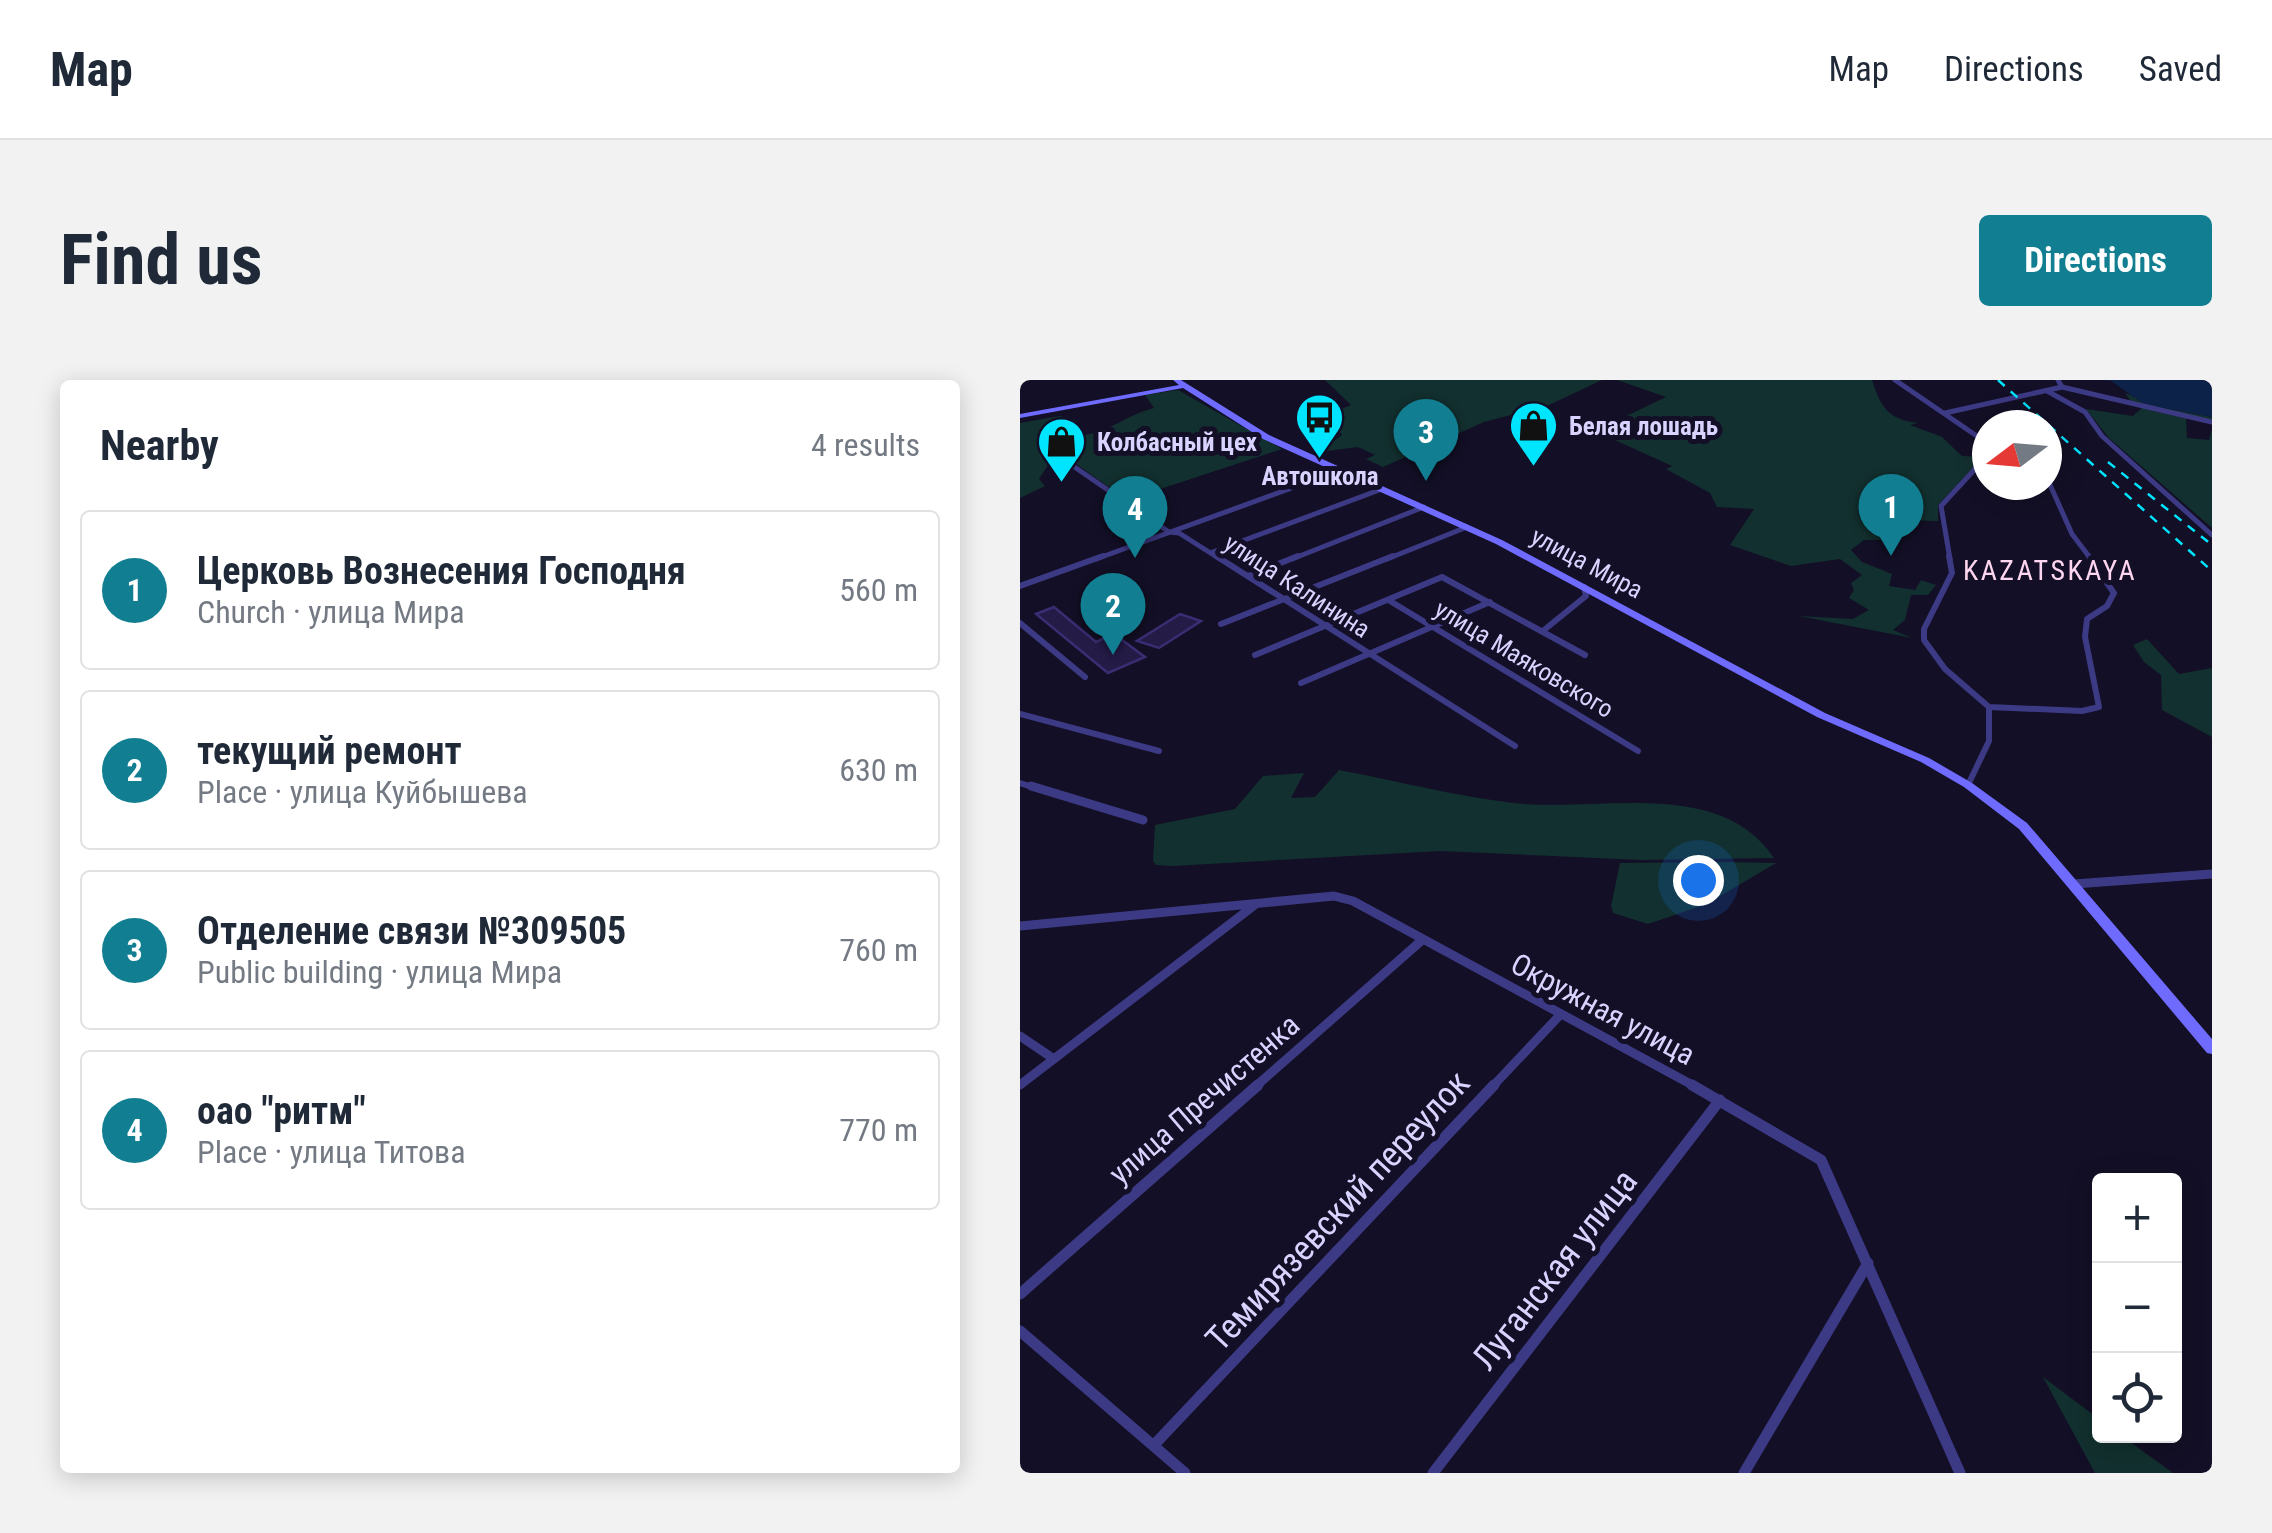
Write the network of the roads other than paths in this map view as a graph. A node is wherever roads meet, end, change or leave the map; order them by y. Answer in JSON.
{"nodes":[{"id":1,"x":1895,"y":380,"type":"edge"},
{"id":2,"x":2058,"y":380,"type":"edge"},
{"id":3,"x":1179,"y":383,"type":"edge"},
{"id":4,"x":2062,"y":387,"type":"junction"},
{"id":5,"x":2046,"y":391,"type":"junction"},
{"id":6,"x":1946,"y":413,"type":"junction"},
{"id":7,"x":1020,"y":416,"type":"edge"},
{"id":8,"x":2212,"y":422,"type":"edge"},
{"id":9,"x":1972,"y":432,"type":"edge"},
{"id":10,"x":1060,"y":457,"type":"dead end"},
{"id":11,"x":1336,"y":472,"type":"junction"},
{"id":12,"x":1972,"y":472,"type":"edge"},
{"id":13,"x":1382,"y":489,"type":"junction"},
{"id":14,"x":2061,"y":500,"type":"edge"},
{"id":15,"x":1424,"y":508,"type":"junction"},
{"id":16,"x":1467,"y":527,"type":"junction"},
{"id":17,"x":1169,"y":532,"type":"junction"},
{"id":18,"x":2212,"y":534,"type":"edge"},
{"id":19,"x":1210,"y":554,"type":"junction"},
{"id":20,"x":1248,"y":576,"type":"junction"},
{"id":21,"x":1020,"y":586,"type":"edge"},
{"id":22,"x":1584,"y":587,"type":"junction"},
{"id":23,"x":1288,"y":601,"type":"junction"},
{"id":24,"x":1390,"y":601,"type":"junction"},
{"id":25,"x":1490,"y":602,"type":"junction"},
{"id":26,"x":1020,"y":623,"type":"edge"},
{"id":27,"x":1221,"y":624,"type":"dead end"},
{"id":28,"x":1328,"y":628,"type":"junction"},
{"id":29,"x":1434,"y":628,"type":"junction"},
{"id":30,"x":1544,"y":630,"type":"junction"},
{"id":31,"x":1364,"y":653,"type":"junction"},
{"id":32,"x":1255,"y":654,"type":"dead end"},
{"id":33,"x":1585,"y":655,"type":"dead end"},
{"id":34,"x":1086,"y":676,"type":"dead end"},
{"id":35,"x":1301,"y":683,"type":"dead end"},
{"id":36,"x":1989,"y":707,"type":"junction"},
{"id":37,"x":1020,"y":714,"type":"edge"},
{"id":38,"x":1515,"y":746,"type":"dead end"},
{"id":39,"x":1159,"y":751,"type":"dead end"},
{"id":40,"x":1638,"y":751,"type":"dead end"},
{"id":41,"x":1020,"y":782,"type":"edge"},
{"id":42,"x":1968,"y":785,"type":"junction"},
{"id":43,"x":1143,"y":820,"type":"dead end"},
{"id":44,"x":2212,"y":874,"type":"edge"},
{"id":45,"x":2074,"y":884,"type":"junction"},
{"id":46,"x":1260,"y":902,"type":"junction"},
{"id":47,"x":1020,"y":926,"type":"edge"},
{"id":48,"x":1421,"y":941,"type":"junction"},
{"id":49,"x":1562,"y":1014,"type":"junction"},
{"id":50,"x":1020,"y":1036,"type":"edge"},
{"id":51,"x":2212,"y":1049,"type":"edge"},
{"id":52,"x":1054,"y":1059,"type":"junction"},
{"id":53,"x":1020,"y":1085,"type":"edge"},
{"id":54,"x":1720,"y":1100,"type":"junction"},
{"id":55,"x":1868,"y":1264,"type":"junction"},
{"id":56,"x":1020,"y":1294,"type":"edge"},
{"id":57,"x":1020,"y":1331,"type":"edge"},
{"id":58,"x":1154,"y":1445,"type":"junction"},
{"id":59,"x":1185,"y":1473,"type":"edge"},
{"id":60,"x":1433,"y":1473,"type":"edge"},
{"id":61,"x":1744,"y":1473,"type":"edge"},
{"id":62,"x":1960,"y":1473,"type":"edge"}],
"edges":[{"from":1,"to":6,"type":"street"},
{"from":2,"to":4,"type":"street"},
{"from":3,"to":7,"type":"main road"},
{"from":3,"to":11,"type":"main road","name":"улица Мира"},
{"from":4,"to":5,"type":"street"},
{"from":4,"to":8,"type":"street"},
{"from":5,"to":6,"type":"street"},
{"from":5,"to":18,"type":"street"},
{"from":6,"to":9,"type":"street"},
{"from":10,"to":17,"type":"street","name":"улица Калинина"},
{"from":11,"to":13,"type":"main road","name":"улица Мира"},
{"from":11,"to":17,"type":"street"},
{"from":12,"to":36,"type":"street"},
{"from":13,"to":15,"type":"main road","name":"улица Мира"},
{"from":13,"to":19,"type":"street"},
{"from":14,"to":36,"type":"street"},
{"from":15,"to":16,"type":"main road","name":"улица Мира"},
{"from":15,"to":20,"type":"street"},
{"from":16,"to":22,"type":"main road","name":"улица Мира"},
{"from":16,"to":23,"type":"street"},
{"from":17,"to":19,"type":"street","name":"улица Калинина"},
{"from":17,"to":21,"type":"street"},
{"from":19,"to":20,"type":"street","name":"улица Калинина"},
{"from":20,"to":23,"type":"street","name":"улица Калинина"},
{"from":22,"to":30,"type":"street"},
{"from":22,"to":42,"type":"main road","name":"улица Мира"},
{"from":23,"to":27,"type":"street"},
{"from":23,"to":28,"type":"street","name":"улица Калинина"},
{"from":24,"to":25,"type":"street"},
{"from":24,"to":28,"type":"street"},
{"from":24,"to":29,"type":"street","name":"улица Маяковского"},
{"from":25,"to":29,"type":"street"},
{"from":25,"to":30,"type":"street"},
{"from":26,"to":34,"type":"street"},
{"from":28,"to":31,"type":"street","name":"улица Калинина"},
{"from":28,"to":32,"type":"street"},
{"from":29,"to":31,"type":"street"},
{"from":29,"to":40,"type":"street","name":"улица Маяковского"},
{"from":30,"to":33,"type":"street"},
{"from":31,"to":35,"type":"street"},
{"from":31,"to":38,"type":"street","name":"улица Калинина"},
{"from":36,"to":42,"type":"street"},
{"from":37,"to":39,"type":"street"},
{"from":41,"to":43,"type":"street"},
{"from":42,"to":45,"type":"main road","name":"улица Мира"},
{"from":44,"to":45,"type":"street"},
{"from":45,"to":51,"type":"main road","name":"улица Мира"},
{"from":46,"to":47,"type":"street","name":"Окружная улица"},
{"from":46,"to":48,"type":"street","name":"Окружная улица"},
{"from":46,"to":52,"type":"street"},
{"from":48,"to":49,"type":"street","name":"Окружная улица"},
{"from":48,"to":56,"type":"street","name":"улица Пречистенка"},
{"from":49,"to":54,"type":"street","name":"Окружная улица"},
{"from":49,"to":58,"type":"street","name":"Темирязевский переулок"},
{"from":50,"to":52,"type":"street"},
{"from":52,"to":53,"type":"street"},
{"from":54,"to":55,"type":"street","name":"Окружная улица"},
{"from":54,"to":60,"type":"street","name":"Луганская улица"},
{"from":55,"to":61,"type":"street"},
{"from":55,"to":62,"type":"street","name":"Окружная улица"},
{"from":57,"to":58,"type":"street"},
{"from":58,"to":59,"type":"street"}]}
